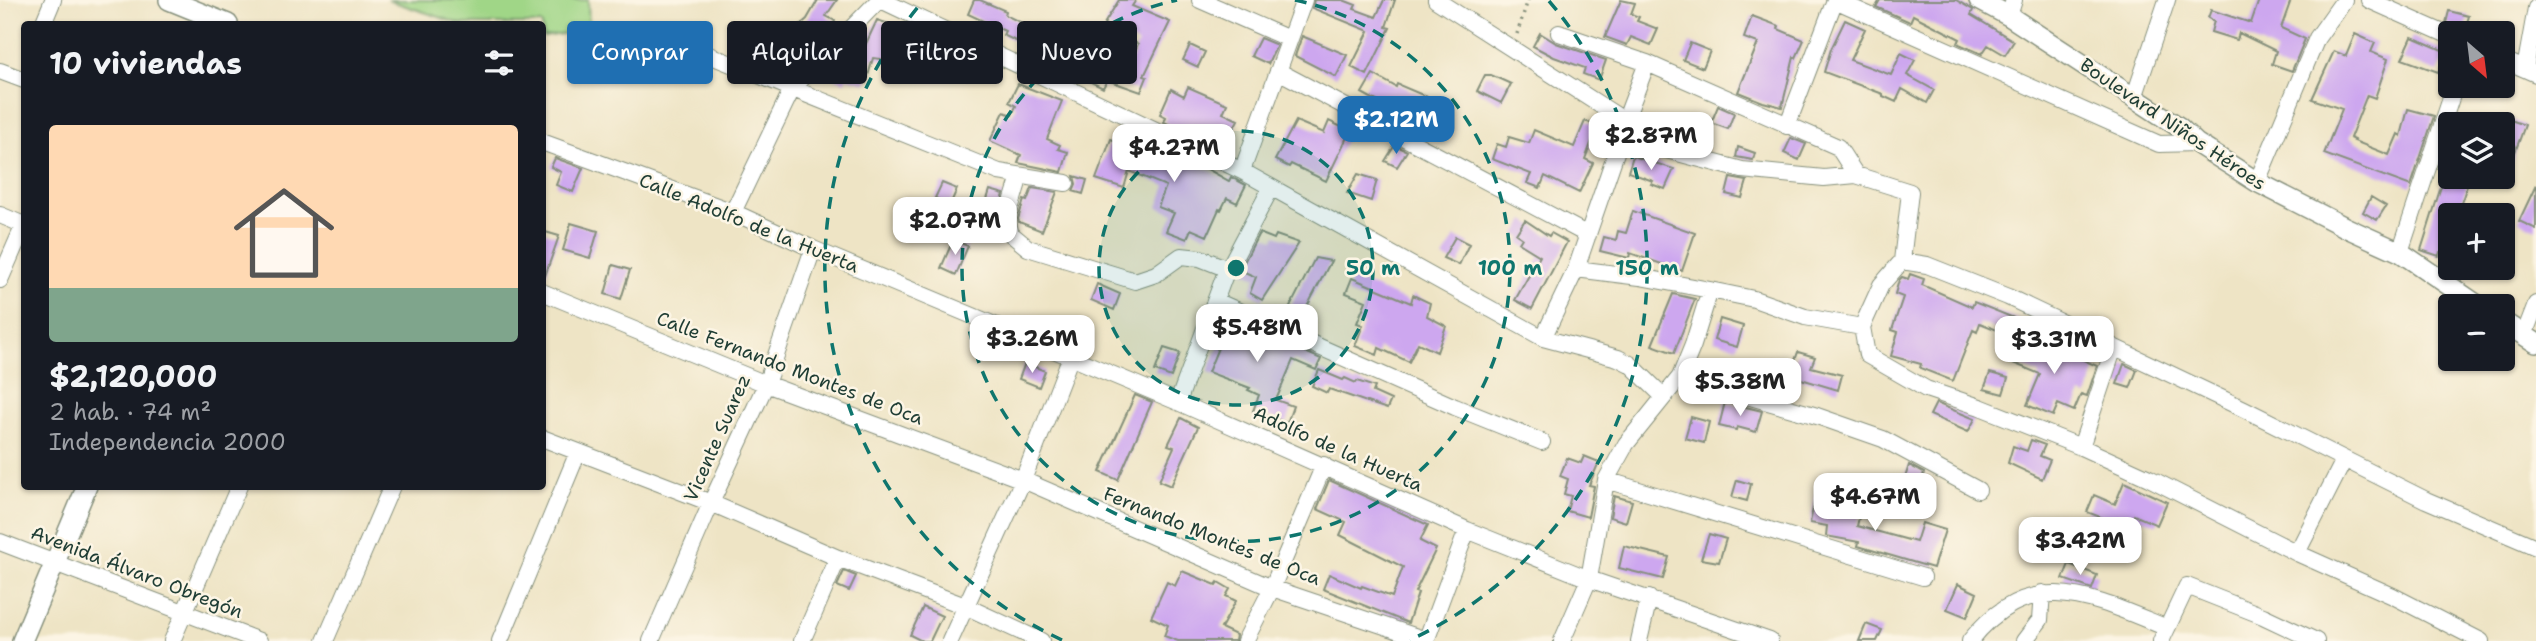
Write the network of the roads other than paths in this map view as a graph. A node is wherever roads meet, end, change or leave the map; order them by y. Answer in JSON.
{"nodes":[{"id":1,"x":54,"y":0,"type":"edge"},
{"id":2,"x":169,"y":0,"type":"edge"},
{"id":3,"x":880,"y":0,"type":"edge"},
{"id":4,"x":1200,"y":0,"type":"edge"},
{"id":5,"x":1304,"y":0,"type":"edge"},
{"id":6,"x":1436,"y":0,"type":"edge"},
{"id":7,"x":1835,"y":0,"type":"edge"},
{"id":8,"x":1979,"y":0,"type":"edge"},
{"id":9,"x":2166,"y":0,"type":"edge"},
{"id":10,"x":2344,"y":0,"type":"edge"},
{"id":11,"x":2370,"y":0,"type":"edge"},
{"id":12,"x":2011,"y":8,"type":"edge"},
{"id":13,"x":2536,"y":8,"type":"edge"},
{"id":14,"x":44,"y":21,"type":"edge"},
{"id":15,"x":221,"y":21,"type":"edge"},
{"id":16,"x":2438,"y":31,"type":"edge"},
{"id":17,"x":1559,"y":33,"type":"dead end"},
{"id":18,"x":1289,"y":39,"type":"junction"},
{"id":19,"x":713,"y":57,"type":"edge"},
{"id":20,"x":1647,"y":63,"type":"junction"},
{"id":21,"x":0,"y":71,"type":"edge"},
{"id":22,"x":1278,"y":71,"type":"junction"},
{"id":23,"x":2531,"y":71,"type":"edge"},
{"id":24,"x":21,"y":75,"type":"edge"},
{"id":25,"x":792,"y":89,"type":"junction"},
{"id":26,"x":2134,"y":98,"type":"junction"},
{"id":27,"x":2451,"y":98,"type":"edge"},
{"id":28,"x":1625,"y":121,"type":"junction"},
{"id":29,"x":1787,"y":126,"type":"junction"},
{"id":30,"x":1621,"y":138,"type":"junction"},
{"id":31,"x":546,"y":143,"type":"edge"},
{"id":32,"x":2196,"y":143,"type":"junction"},
{"id":33,"x":1242,"y":171,"type":"junction"},
{"id":34,"x":1856,"y":175,"type":"junction"},
{"id":35,"x":1020,"y":176,"type":"junction"},
{"id":36,"x":2257,"y":182,"type":"junction"},
{"id":37,"x":1066,"y":183,"type":"dead end"},
{"id":38,"x":1271,"y":188,"type":"junction"},
{"id":39,"x":733,"y":212,"type":"junction"},
{"id":40,"x":0,"y":215,"type":"edge"},
{"id":41,"x":21,"y":224,"type":"edge"},
{"id":42,"x":21,"y":232,"type":"edge"},
{"id":43,"x":1588,"y":235,"type":"junction"},
{"id":44,"x":813,"y":249,"type":"junction"},
{"id":45,"x":2400,"y":252,"type":"junction"},
{"id":46,"x":1902,"y":261,"type":"junction"},
{"id":47,"x":1576,"y":269,"type":"junction"},
{"id":48,"x":1228,"y":270,"type":"junction"},
{"id":49,"x":0,"y":279,"type":"edge"},
{"id":50,"x":1710,"y":290,"type":"junction"},
{"id":51,"x":546,"y":294,"type":"edge"},
{"id":52,"x":2461,"y":294,"type":"edge"},
{"id":53,"x":1216,"y":301,"type":"junction"},
{"id":54,"x":2536,"y":304,"type":"edge"},
{"id":55,"x":1862,"y":327,"type":"junction"},
{"id":56,"x":2515,"y":329,"type":"edge"},
{"id":57,"x":1543,"y":338,"type":"junction"},
{"id":58,"x":2530,"y":339,"type":"edge"},
{"id":59,"x":2115,"y":347,"type":"junction"},
{"id":60,"x":1071,"y":356,"type":"junction"},
{"id":61,"x":1680,"y":377,"type":"junction"},
{"id":62,"x":766,"y":384,"type":"junction"},
{"id":63,"x":1663,"y":396,"type":"junction"},
{"id":64,"x":1178,"y":402,"type":"junction"},
{"id":65,"x":546,"y":440,"type":"edge"},
{"id":66,"x":1542,"y":442,"type":"dead end"},
{"id":67,"x":2081,"y":447,"type":"junction"},
{"id":68,"x":578,"y":452,"type":"junction"},
{"id":69,"x":2344,"y":460,"type":"junction"},
{"id":70,"x":1324,"y":465,"type":"junction"},
{"id":71,"x":1023,"y":480,"type":"junction"},
{"id":72,"x":1606,"y":480,"type":"junction"},
{"id":73,"x":85,"y":490,"type":"edge"},
{"id":74,"x":237,"y":490,"type":"edge"},
{"id":75,"x":390,"y":490,"type":"edge"},
{"id":76,"x":1978,"y":490,"type":"dead end"},
{"id":77,"x":711,"y":503,"type":"junction"},
{"id":78,"x":1466,"y":530,"type":"junction"},
{"id":79,"x":0,"y":542,"type":"edge"},
{"id":80,"x":2536,"y":548,"type":"edge"},
{"id":81,"x":2297,"y":553,"type":"junction"},
{"id":82,"x":838,"y":558,"type":"junction"},
{"id":83,"x":55,"y":562,"type":"junction"},
{"id":84,"x":1923,"y":578,"type":"dead end"},
{"id":85,"x":1589,"y":579,"type":"junction"},
{"id":86,"x":1272,"y":588,"type":"junction"},
{"id":87,"x":2042,"y":593,"type":"junction"},
{"id":88,"x":1649,"y":598,"type":"junction"},
{"id":89,"x":965,"y":606,"type":"junction"},
{"id":90,"x":184,"y":612,"type":"junction"},
{"id":91,"x":2164,"y":635,"type":"edge"},
{"id":92,"x":1426,"y":640,"type":"edge"},
{"id":93,"x":22,"y":641,"type":"edge"},
{"id":94,"x":172,"y":641,"type":"edge"},
{"id":95,"x":259,"y":641,"type":"edge"},
{"id":96,"x":325,"y":641,"type":"edge"},
{"id":97,"x":500,"y":641,"type":"edge"},
{"id":98,"x":651,"y":641,"type":"edge"},
{"id":99,"x":802,"y":641,"type":"edge"},
{"id":100,"x":950,"y":641,"type":"edge"},
{"id":101,"x":1041,"y":641,"type":"edge"},
{"id":102,"x":1245,"y":641,"type":"edge"},
{"id":103,"x":1562,"y":641,"type":"edge"},
{"id":104,"x":1639,"y":641,"type":"edge"},
{"id":105,"x":1770,"y":641,"type":"edge"},
{"id":106,"x":1970,"y":641,"type":"edge"},
{"id":107,"x":2024,"y":641,"type":"edge"},
{"id":108,"x":2316,"y":641,"type":"edge"},
{"id":109,"x":2481,"y":641,"type":"edge"}],
"edges":[{"from":1,"to":14,"type":"street"},
{"from":2,"to":15,"type":"street"},
{"from":3,"to":25,"type":"street"},
{"from":3,"to":33,"type":"street"},
{"from":4,"to":18,"type":"street"},
{"from":5,"to":18,"type":"street"},
{"from":6,"to":28,"type":"street"},
{"from":7,"to":29,"type":"street"},
{"from":7,"to":32,"type":"street"},
{"from":8,"to":12,"type":"street","name":"Boulevard Niños Héroes"},
{"from":9,"to":26,"type":"street"},
{"from":10,"to":36,"type":"street"},
{"from":11,"to":16,"type":"street"},
{"from":12,"to":26,"type":"street","name":"Boulevard Niños Héroes"},
{"from":13,"to":23,"type":"street"},
{"from":17,"to":20,"type":"street"},
{"from":18,"to":22,"type":"street"},
{"from":19,"to":25,"type":"street"},
{"from":20,"to":28,"type":"street"},
{"from":20,"to":29,"type":"street"},
{"from":21,"to":24,"type":"street"},
{"from":22,"to":33,"type":"street"},
{"from":22,"to":43,"type":"street"},
{"from":25,"to":35,"type":"street"},
{"from":25,"to":39,"type":"street"},
{"from":26,"to":32,"type":"street","name":"Boulevard Niños Héroes"},
{"from":27,"to":45,"type":"street"},
{"from":28,"to":30,"type":"street"},
{"from":29,"to":34,"type":"street"},
{"from":30,"to":34,"type":"street"},
{"from":30,"to":43,"type":"street"},
{"from":31,"to":39,"type":"street","name":"Calle Adolfo de la Huerta"},
{"from":32,"to":36,"type":"street","name":"Boulevard Niños Héroes"},
{"from":33,"to":38,"type":"street"},
{"from":34,"to":46,"type":"street"},
{"from":35,"to":37,"type":"street"},
{"from":35,"to":48,"type":"street"},
{"from":36,"to":45,"type":"street","name":"Boulevard Niños Héroes"},
{"from":38,"to":48,"type":"street"},
{"from":38,"to":57,"type":"street"},
{"from":39,"to":44,"type":"street","name":"Calle Adolfo de la Huerta"},
{"from":40,"to":41,"type":"street"},
{"from":42,"to":49,"type":"street"},
{"from":43,"to":47,"type":"street"},
{"from":44,"to":60,"type":"street","name":"Calle Adolfo de la Huerta"},
{"from":44,"to":62,"type":"street","name":"Vicente Suarez"},
{"from":45,"to":52,"type":"street","name":"Boulevard Niños Héroes"},
{"from":46,"to":55,"type":"street"},
{"from":46,"to":59,"type":"street"},
{"from":47,"to":50,"type":"street"},
{"from":47,"to":57,"type":"street"},
{"from":48,"to":53,"type":"street"},
{"from":50,"to":55,"type":"street"},
{"from":50,"to":61,"type":"street"},
{"from":51,"to":62,"type":"street","name":"Calle Fernando Montes de Oca"},
{"from":53,"to":64,"type":"street"},
{"from":53,"to":66,"type":"street"},
{"from":54,"to":58,"type":"street"},
{"from":55,"to":67,"type":"street"},
{"from":56,"to":58,"type":"street"},
{"from":57,"to":63,"type":"street"},
{"from":59,"to":67,"type":"street"},
{"from":59,"to":69,"type":"street"},
{"from":60,"to":64,"type":"street","name":"Adolfo de la Huerta"},
{"from":60,"to":71,"type":"street"},
{"from":61,"to":63,"type":"street"},
{"from":61,"to":76,"type":"street"},
{"from":62,"to":71,"type":"street","name":"Calle Fernando Montes de Oca"},
{"from":62,"to":77,"type":"street","name":"Vicente Suarez"},
{"from":63,"to":72,"type":"street"},
{"from":64,"to":70,"type":"street","name":"Adolfo de la Huerta"},
{"from":65,"to":68,"type":"street"},
{"from":67,"to":81,"type":"street"},
{"from":68,"to":77,"type":"street"},
{"from":68,"to":97,"type":"street"},
{"from":69,"to":80,"type":"street"},
{"from":69,"to":81,"type":"street"},
{"from":70,"to":78,"type":"street","name":"Adolfo de la Huerta"},
{"from":70,"to":86,"type":"street"},
{"from":71,"to":86,"type":"street","name":"Fernando Montes de Oca"},
{"from":71,"to":89,"type":"street"},
{"from":72,"to":84,"type":"street"},
{"from":72,"to":85,"type":"street"},
{"from":73,"to":83,"type":"street"},
{"from":74,"to":90,"type":"street"},
{"from":75,"to":96,"type":"street"},
{"from":77,"to":82,"type":"street"},
{"from":77,"to":98,"type":"street","name":"Vicente Suarez"},
{"from":78,"to":85,"type":"street","name":"Adolfo de la Huerta"},
{"from":78,"to":92,"type":"street"},
{"from":79,"to":83,"type":"street","name":"Avenida Álvaro Obregón"},
{"from":81,"to":109,"type":"street"},
{"from":82,"to":89,"type":"street"},
{"from":82,"to":99,"type":"street"},
{"from":83,"to":90,"type":"street","name":"Avenida Álvaro Obregón"},
{"from":83,"to":93,"type":"street"},
{"from":85,"to":88,"type":"street","name":"Adolfo de la Huerta"},
{"from":85,"to":103,"type":"street"},
{"from":86,"to":92,"type":"street","name":"Fernando Montes de Oca"},
{"from":86,"to":102,"type":"street"},
{"from":87,"to":91,"type":"street"},
{"from":87,"to":106,"type":"street"},
{"from":87,"to":107,"type":"street"},
{"from":88,"to":104,"type":"street"},
{"from":88,"to":105,"type":"street","name":"Adolfo de la Huerta"},
{"from":89,"to":100,"type":"street"},
{"from":89,"to":101,"type":"street"},
{"from":90,"to":94,"type":"street"},
{"from":90,"to":95,"type":"street","name":"Avenida Álvaro Obregón"},
{"from":91,"to":108,"type":"street"}]}
